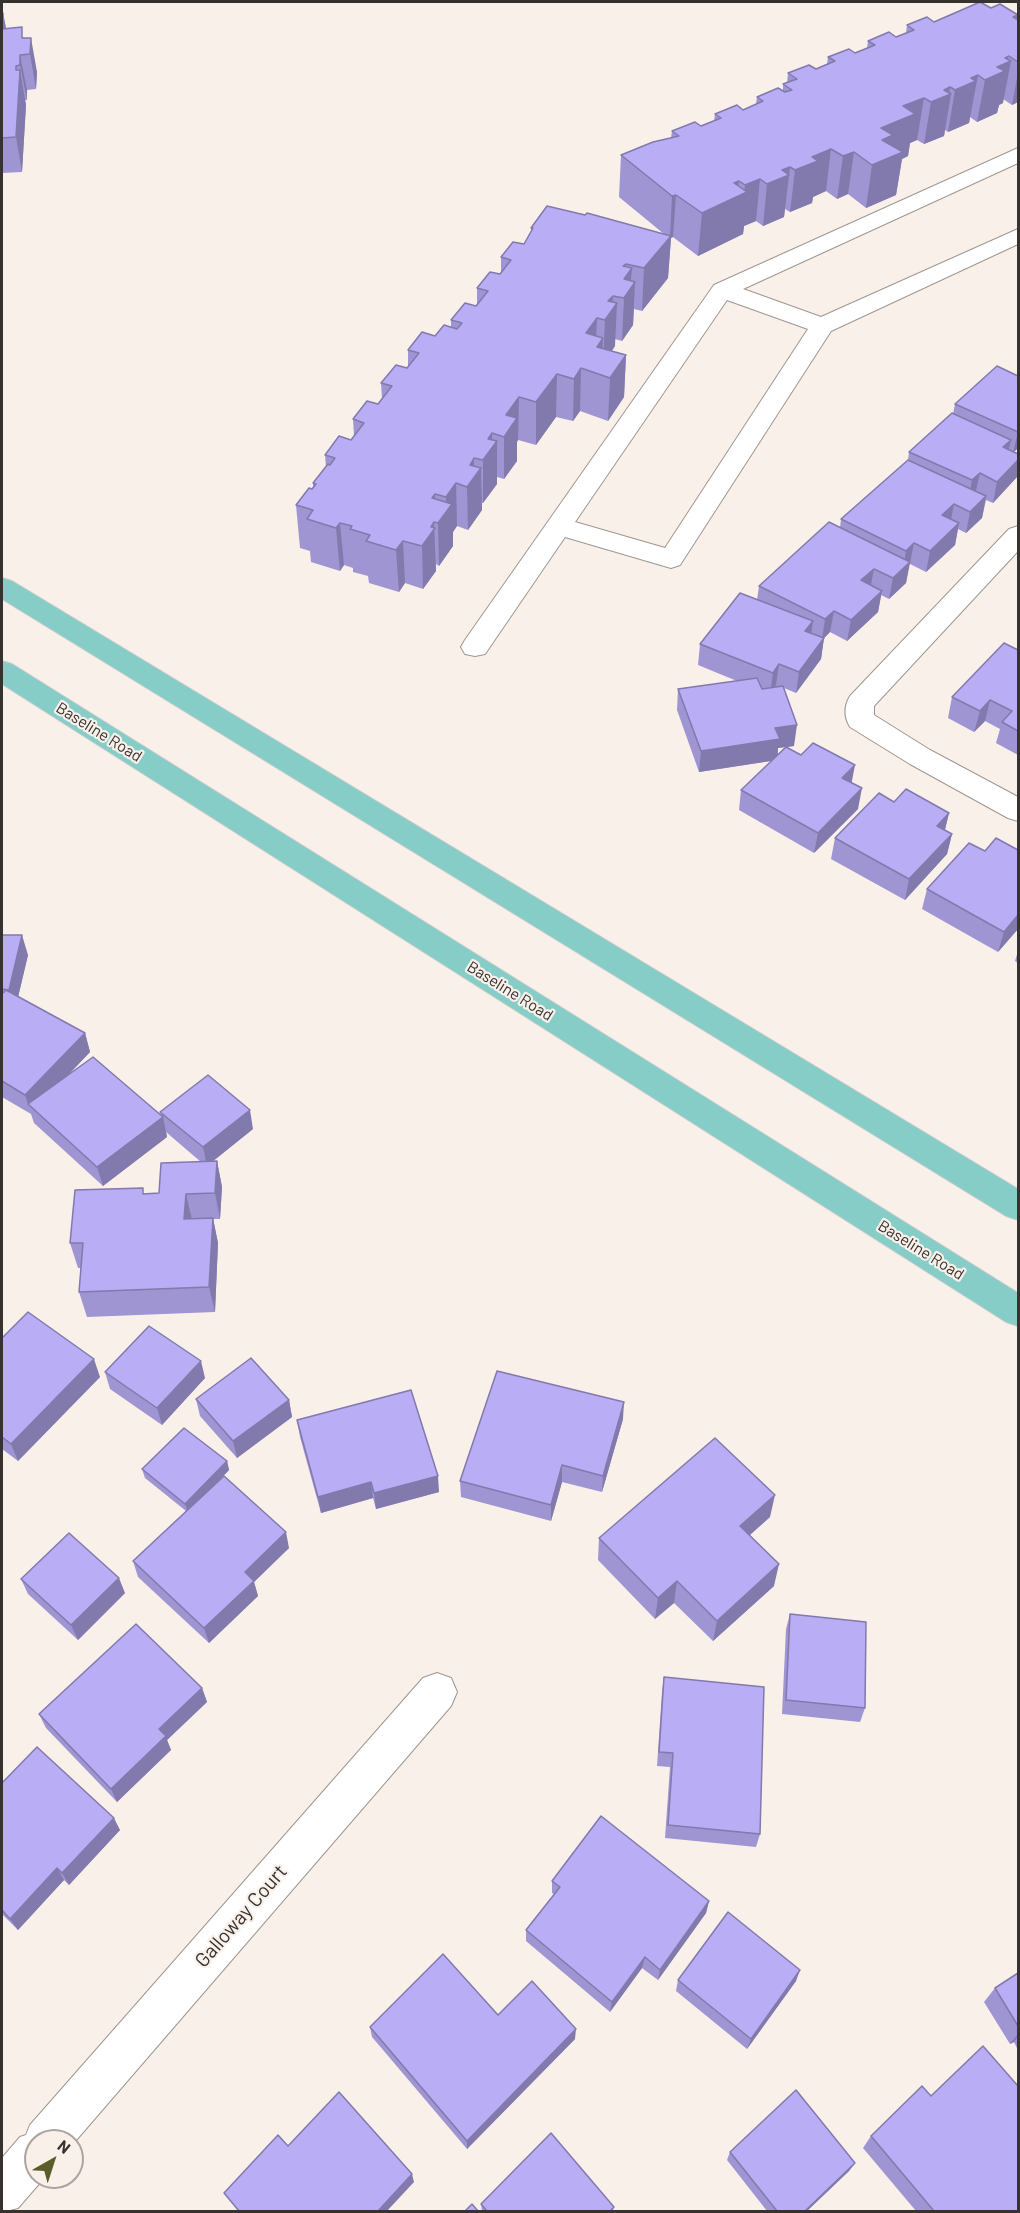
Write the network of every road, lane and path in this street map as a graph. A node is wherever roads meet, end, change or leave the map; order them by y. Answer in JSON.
{"nodes":[{"id":1,"x":1018,"y":155,"type":"edge"},
{"id":2,"x":1018,"y":236,"type":"edge"},
{"id":3,"x":722,"y":290,"type":"junction"},
{"id":4,"x":822,"y":326,"type":"junction"},
{"id":5,"x":558,"y":526,"type":"junction"},
{"id":6,"x":1018,"y":535,"type":"edge"},
{"id":7,"x":2,"y":587,"type":"edge"},
{"id":8,"x":475,"y":647,"type":"dead end"},
{"id":9,"x":2,"y":670,"type":"edge"},
{"id":10,"x":1018,"y":810,"type":"edge"},
{"id":11,"x":1018,"y":1206,"type":"edge"},
{"id":12,"x":1018,"y":1311,"type":"edge"},
{"id":13,"x":436,"y":1692,"type":"dead end"},
{"id":14,"x":56,"y":2129,"type":"edge"},
{"id":15,"x":24,"y":2166,"type":"edge"},
{"id":16,"x":2,"y":2192,"type":"edge"}],
"edges":[{"from":1,"to":3,"type":"street"},
{"from":2,"to":4,"type":"street"},
{"from":3,"to":4,"type":"street"},
{"from":3,"to":5,"type":"street"},
{"from":4,"to":5,"type":"street"},
{"from":5,"to":8,"type":"street"},
{"from":6,"to":10,"type":"street"},
{"from":7,"to":11,"type":"main road"},
{"from":9,"to":12,"type":"main road","name":"Baseline Road"},
{"from":13,"to":14,"type":"street","name":"Galloway Court"},
{"from":15,"to":16,"type":"street"}]}
